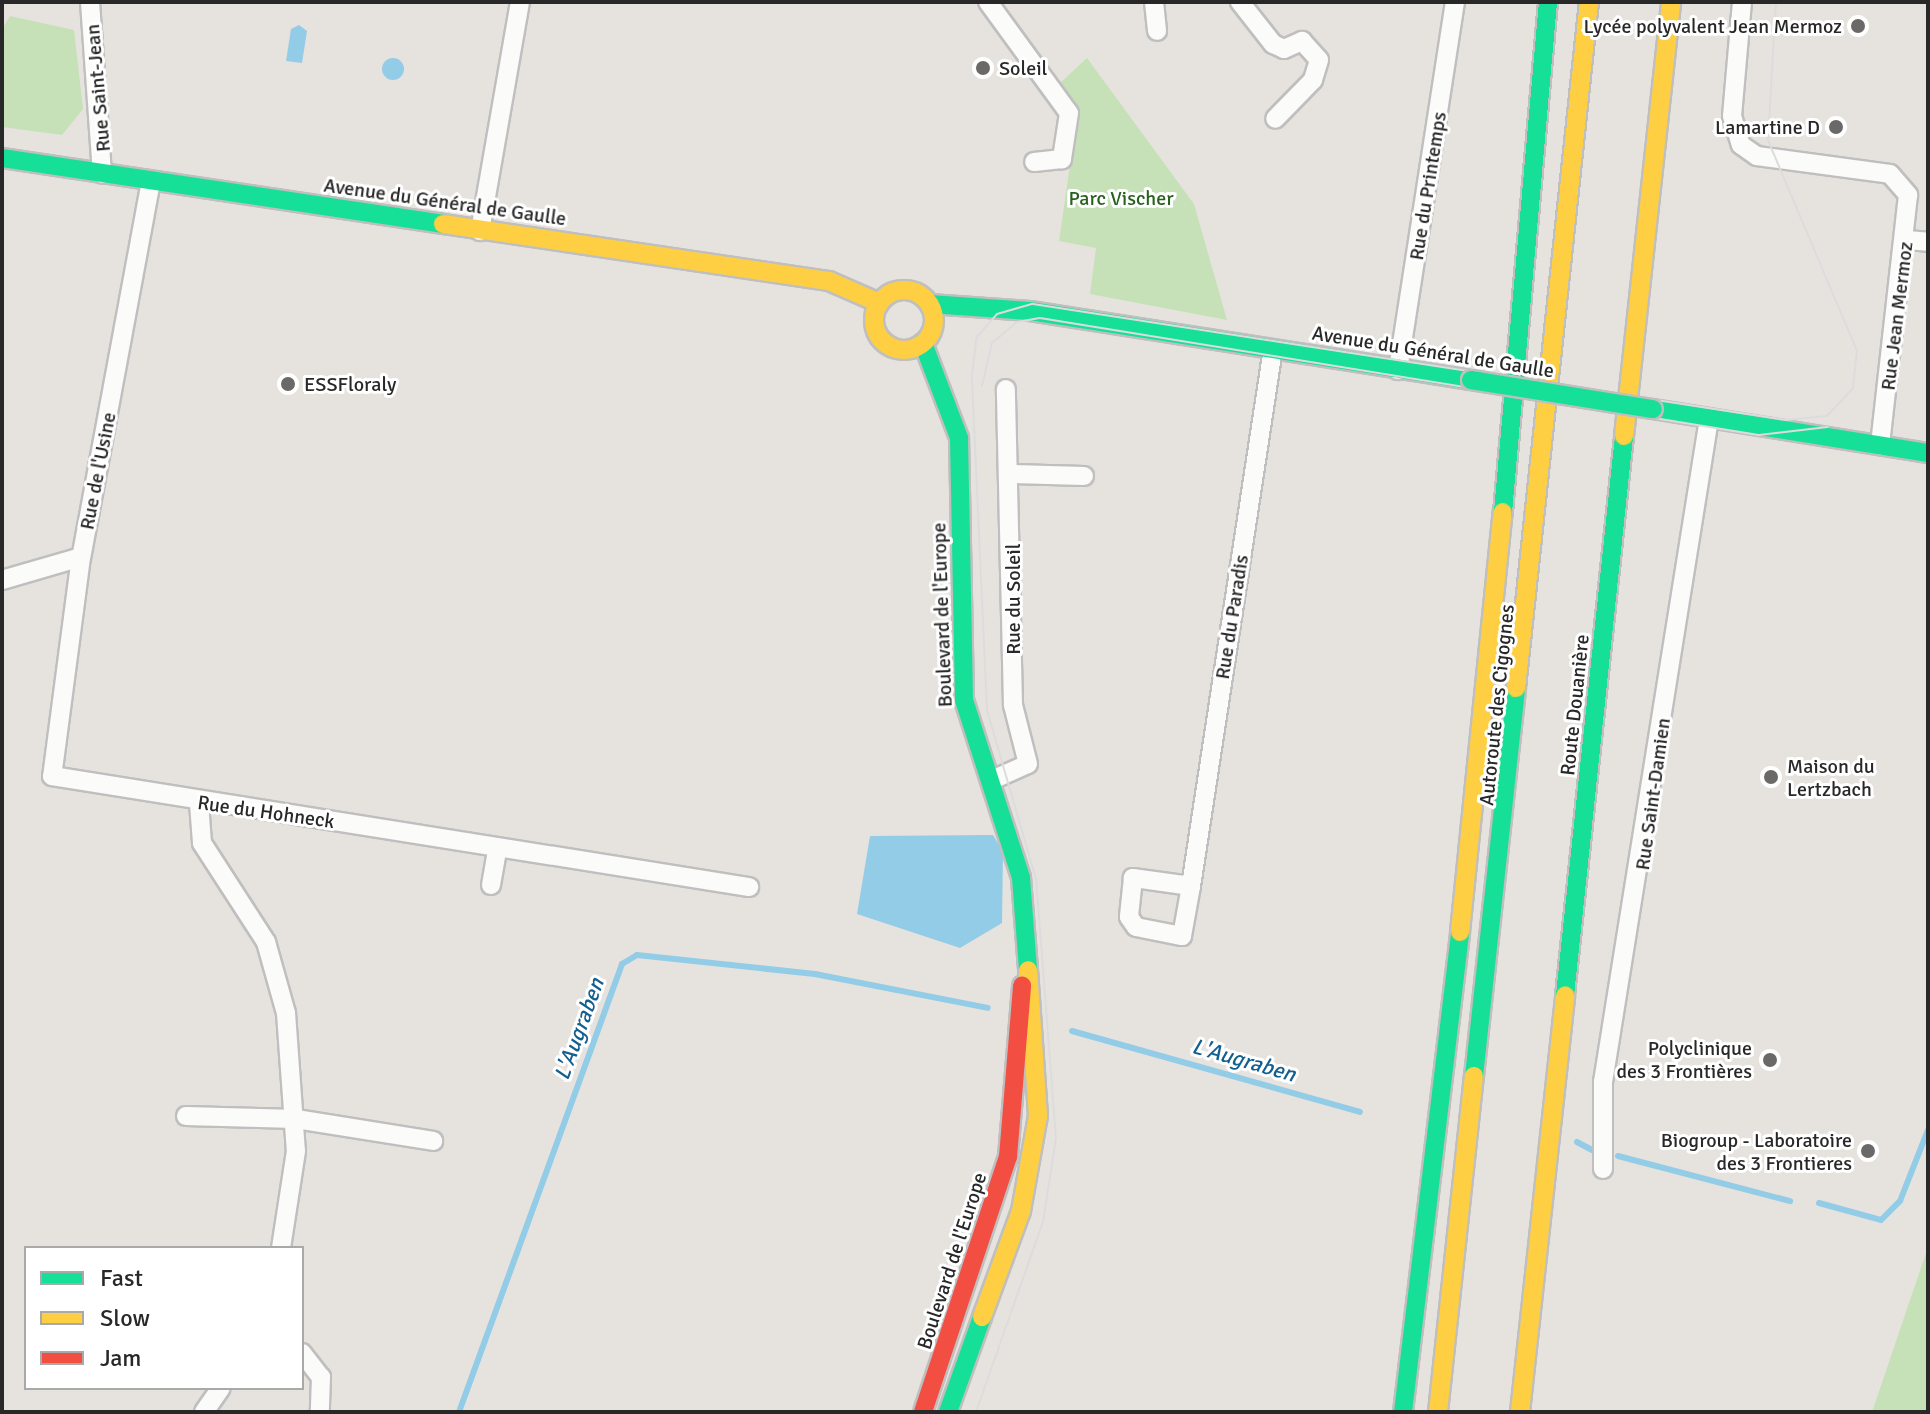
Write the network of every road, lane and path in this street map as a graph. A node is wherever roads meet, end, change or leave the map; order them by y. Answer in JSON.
{"nodes":[{"id":1,"x":90,"y":2,"type":"edge"},
{"id":2,"x":520,"y":2,"type":"edge"},
{"id":3,"x":988,"y":2,"type":"edge"},
{"id":4,"x":1154,"y":2,"type":"edge"},
{"id":5,"x":1240,"y":2,"type":"edge"},
{"id":6,"x":1455,"y":2,"type":"edge"},
{"id":7,"x":1548,"y":2,"type":"edge"},
{"id":8,"x":1589,"y":2,"type":"edge"},
{"id":9,"x":1671,"y":2,"type":"edge"},
{"id":10,"x":1742,"y":2,"type":"edge"},
{"id":11,"x":1157,"y":31,"type":"dead end"},
{"id":12,"x":1275,"y":119,"type":"dead end"},
{"id":13,"x":2,"y":158,"type":"edge"},
{"id":14,"x":1034,"y":162,"type":"dead end"},
{"id":15,"x":102,"y":174,"type":"junction"},
{"id":16,"x":151,"y":181,"type":"junction"},
{"id":17,"x":480,"y":231,"type":"junction"},
{"id":18,"x":1907,"y":240,"type":"junction"},
{"id":19,"x":1928,"y":242,"type":"edge"},
{"id":20,"x":879,"y":303,"type":"junction"},
{"id":21,"x":930,"y":304,"type":"junction"},
{"id":22,"x":923,"y":343,"type":"junction"},
{"id":23,"x":1273,"y":349,"type":"junction"},
{"id":24,"x":1398,"y":370,"type":"junction"},
{"id":25,"x":1006,"y":389,"type":"dead end"},
{"id":26,"x":1709,"y":419,"type":"junction"},
{"id":27,"x":1880,"y":445,"type":"junction"},
{"id":28,"x":1928,"y":453,"type":"edge"},
{"id":29,"x":1013,"y":474,"type":"junction"},
{"id":30,"x":1084,"y":476,"type":"dead end"},
{"id":31,"x":81,"y":557,"type":"junction"},
{"id":32,"x":2,"y":580,"type":"edge"},
{"id":33,"x":49,"y":761,"type":"joint"},
{"id":34,"x":992,"y":780,"type":"junction"},
{"id":35,"x":199,"y":803,"type":"junction"},
{"id":36,"x":497,"y":850,"type":"junction"},
{"id":37,"x":491,"y":885,"type":"dead end"},
{"id":38,"x":1191,"y":886,"type":"dead end"},
{"id":39,"x":749,"y":887,"type":"dead end"},
{"id":40,"x":1025,"y":979,"type":"junction"},
{"id":41,"x":186,"y":1116,"type":"dead end"},
{"id":42,"x":296,"y":1119,"type":"junction"},
{"id":43,"x":433,"y":1141,"type":"dead end"},
{"id":44,"x":1603,"y":1169,"type":"dead end"},
{"id":45,"x":281,"y":1246,"type":"edge"},
{"id":46,"x":304,"y":1356,"type":"edge"},
{"id":47,"x":220,"y":1390,"type":"edge"},
{"id":48,"x":204,"y":1412,"type":"edge"},
{"id":49,"x":320,"y":1412,"type":"edge"},
{"id":50,"x":923,"y":1412,"type":"edge"},
{"id":51,"x":948,"y":1412,"type":"edge"},
{"id":52,"x":1403,"y":1412,"type":"edge"},
{"id":53,"x":1438,"y":1412,"type":"edge"},
{"id":54,"x":1520,"y":1412,"type":"edge"}],
"edges":[{"from":1,"to":15,"type":"street","name":"Rue Saint-Jean"},
{"from":2,"to":17,"type":"street"},
{"from":3,"to":14,"type":"street"},
{"from":4,"to":11,"type":"street"},
{"from":5,"to":12,"type":"street"},
{"from":6,"to":24,"type":"street","name":"Rue du Printemps"},
{"from":7,"to":52,"type":"main road","name":"Autoroute des Cigognes"},
{"from":8,"to":53,"type":"main road","name":"Autoroute des Cigognes"},
{"from":9,"to":54,"type":"main road","name":"Route Douanière"},
{"from":10,"to":18,"type":"street","name":"Rue Jean Mermoz"},
{"from":13,"to":15,"type":"main road","name":"Avenue du Général de Gaulle"},
{"from":15,"to":16,"type":"main road","name":"Avenue du Général de Gaulle"},
{"from":16,"to":17,"type":"main road","name":"Avenue du Général de Gaulle"},
{"from":16,"to":31,"type":"street","name":"Rue de l'Usine"},
{"from":17,"to":20,"type":"main road","name":"Avenue du Général de Gaulle"},
{"from":18,"to":19,"type":"street"},
{"from":18,"to":27,"type":"street","name":"Rue Jean Mermoz"},
{"from":20,"to":21,"type":"main road"},
{"from":20,"to":22,"type":"main road"},
{"from":21,"to":22,"type":"main road"},
{"from":21,"to":23,"type":"main road","name":"Avenue du Général de Gaulle"},
{"from":22,"to":34,"type":"main road","name":"Boulevard de l'Europe"},
{"from":23,"to":24,"type":"main road","name":"Avenue du Général de Gaulle"},
{"from":23,"to":38,"type":"street","name":"Rue du Paradis"},
{"from":24,"to":26,"type":"main road","name":"Avenue du Général de Gaulle","bridge":true},
{"from":25,"to":29,"type":"street","name":"Rue du Soleil"},
{"from":26,"to":27,"type":"main road","name":"Avenue du Général de Gaulle"},
{"from":26,"to":44,"type":"street","name":"Rue Saint-Damien"},
{"from":27,"to":28,"type":"main road","name":"Avenue du Général de Gaulle"},
{"from":29,"to":30,"type":"street"},
{"from":29,"to":34,"type":"street","name":"Rue du Soleil"},
{"from":31,"to":32,"type":"street"},
{"from":31,"to":33,"type":"street","name":"Rue de l'Usine"},
{"from":33,"to":35,"type":"street","name":"Rue du Hohneck"},
{"from":34,"to":40,"type":"main road","name":"Boulevard de l'Europe"},
{"from":35,"to":36,"type":"street","name":"Rue du Hohneck"},
{"from":35,"to":42,"type":"street"},
{"from":36,"to":37,"type":"street"},
{"from":36,"to":39,"type":"street","name":"Rue du Hohneck"},
{"from":40,"to":50,"type":"main road","name":"Boulevard de l'Europe"},
{"from":40,"to":51,"type":"main road","name":"Boulevard de l'Europe"},
{"from":41,"to":42,"type":"street"},
{"from":42,"to":43,"type":"street"},
{"from":42,"to":45,"type":"street"},
{"from":46,"to":49,"type":"street"},
{"from":47,"to":48,"type":"street"}]}
